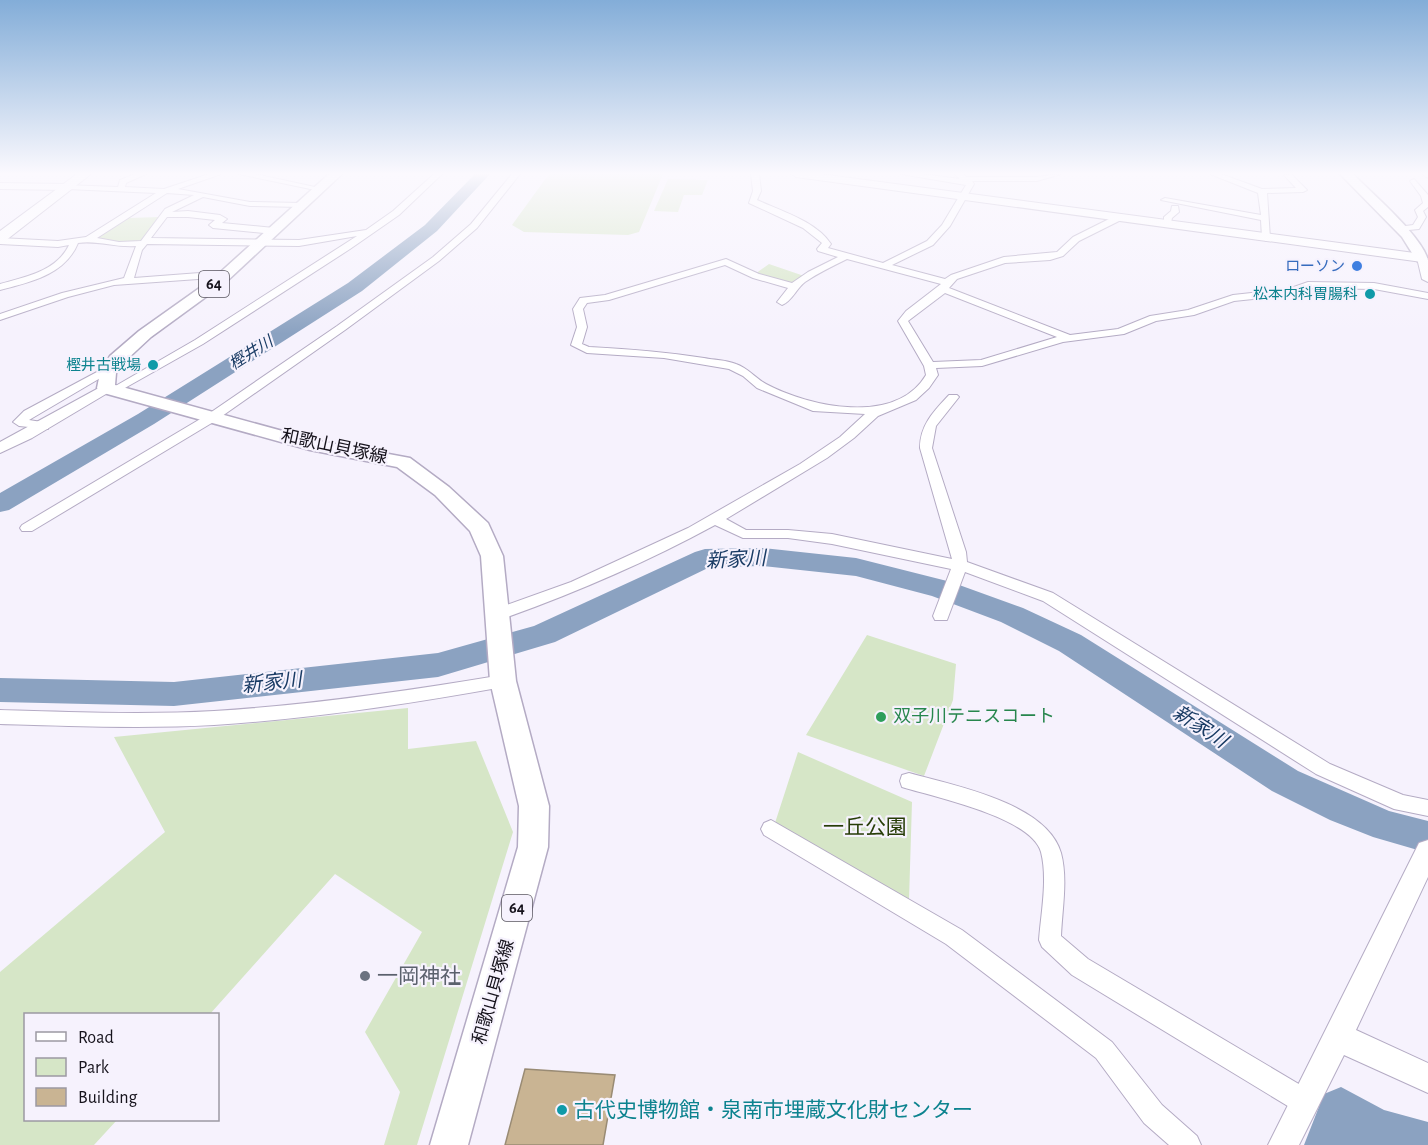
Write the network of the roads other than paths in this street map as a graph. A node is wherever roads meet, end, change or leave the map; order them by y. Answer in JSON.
{"nodes":[{"id":1,"x":14,"y":227,"type":"edge"},
{"id":2,"x":107,"y":227,"type":"edge"},
{"id":3,"x":156,"y":227,"type":"edge"},
{"id":4,"x":225,"y":227,"type":"edge"},
{"id":5,"x":278,"y":227,"type":"edge"},
{"id":6,"x":375,"y":227,"type":"edge"},
{"id":7,"x":472,"y":227,"type":"edge"},
{"id":8,"x":808,"y":227,"type":"edge"},
{"id":9,"x":945,"y":227,"type":"edge"},
{"id":10,"x":1099,"y":227,"type":"edge"},
{"id":11,"x":1186,"y":227,"type":"edge"},
{"id":12,"x":1265,"y":227,"type":"edge"},
{"id":13,"x":1413,"y":227,"type":"edge"},
{"id":14,"x":1401,"y":229,"type":"joint"},
{"id":15,"x":369,"y":232,"type":"junction"},
{"id":16,"x":269,"y":236,"type":"junction"},
{"id":17,"x":1266,"y":238,"type":"junction"},
{"id":18,"x":0,"y":239,"type":"edge"},
{"id":19,"x":89,"y":239,"type":"junction"},
{"id":20,"x":145,"y":242,"type":"junction"},
{"id":21,"x":74,"y":243,"type":"junction"},
{"id":22,"x":846,"y":256,"type":"junction"},
{"id":23,"x":1425,"y":258,"type":"edge"},
{"id":24,"x":887,"y":264,"type":"junction"},
{"id":25,"x":226,"y":274,"type":"junction"},
{"id":26,"x":129,"y":279,"type":"junction"},
{"id":27,"x":1428,"y":279,"type":"edge"},
{"id":28,"x":945,"y":286,"type":"junction"},
{"id":29,"x":0,"y":287,"type":"edge"},
{"id":30,"x":794,"y":287,"type":"junction"},
{"id":31,"x":1428,"y":296,"type":"edge"},
{"id":32,"x":782,"y":302,"type":"dead end"},
{"id":33,"x":0,"y":317,"type":"edge"},
{"id":34,"x":1069,"y":338,"type":"junction"},
{"id":35,"x":930,"y":366,"type":"junction"},
{"id":36,"x":110,"y":368,"type":"junction"},
{"id":37,"x":111,"y":389,"type":"junction"},
{"id":38,"x":953,"y":397,"type":"dead end"},
{"id":39,"x":877,"y":411,"type":"junction"},
{"id":40,"x":208,"y":417,"type":"junction"},
{"id":41,"x":44,"y":426,"type":"junction"},
{"id":42,"x":0,"y":448,"type":"edge"},
{"id":43,"x":715,"y":519,"type":"junction"},
{"id":44,"x":27,"y":528,"type":"dead end"},
{"id":45,"x":960,"y":565,"type":"junction"},
{"id":46,"x":942,"y":616,"type":"dead end"},
{"id":47,"x":497,"y":617,"type":"junction"},
{"id":48,"x":502,"y":675,"type":"junction"},
{"id":49,"x":0,"y":717,"type":"edge"},
{"id":50,"x":909,"y":782,"type":"dead end"},
{"id":51,"x":1428,"y":808,"type":"edge"},
{"id":52,"x":771,"y":829,"type":"dead end"},
{"id":53,"x":1428,"y":851,"type":"edge"},
{"id":54,"x":1420,"y":887,"type":"edge"},
{"id":55,"x":1338,"y":1038,"type":"junction"},
{"id":56,"x":1428,"y":1078,"type":"edge"},
{"id":57,"x":1305,"y":1102,"type":"junction"},
{"id":58,"x":449,"y":1145,"type":"edge"},
{"id":59,"x":1188,"y":1145,"type":"edge"},
{"id":60,"x":1283,"y":1145,"type":"edge"}],
"edges":[{"from":1,"to":18,"type":"highway"},
{"from":2,"to":19,"type":"street"},
{"from":3,"to":20,"type":"street"},
{"from":4,"to":16,"type":"street"},
{"from":5,"to":16,"type":"main road","number":"64"},
{"from":6,"to":15,"type":"street"},
{"from":7,"to":40,"type":"street"},
{"from":8,"to":22,"type":"street"},
{"from":9,"to":24,"type":"street"},
{"from":10,"to":28,"type":"street"},
{"from":11,"to":17,"type":"main road"},
{"from":12,"to":17,"type":"street"},
{"from":13,"to":14,"type":"street"},
{"from":14,"to":23,"type":"main road"},
{"from":15,"to":16,"type":"street"},
{"from":15,"to":37,"type":"street"},
{"from":16,"to":20,"type":"street"},
{"from":16,"to":25,"type":"main road","number":"64"},
{"from":17,"to":23,"type":"main road"},
{"from":18,"to":21,"type":"street"},
{"from":19,"to":20,"type":"street"},
{"from":19,"to":21,"type":"street"},
{"from":20,"to":26,"type":"street"},
{"from":21,"to":29,"type":"street"},
{"from":22,"to":24,"type":"street"},
{"from":22,"to":30,"type":"street"},
{"from":23,"to":27,"type":"street"},
{"from":24,"to":28,"type":"street"},
{"from":25,"to":26,"type":"street"},
{"from":25,"to":36,"type":"main road","number":"64"},
{"from":26,"to":33,"type":"street"},
{"from":28,"to":34,"type":"street"},
{"from":28,"to":35,"type":"street"},
{"from":30,"to":32,"type":"street"},
{"from":30,"to":39,"type":"street"},
{"from":31,"to":34,"type":"street"},
{"from":34,"to":35,"type":"street"},
{"from":35,"to":39,"type":"street"},
{"from":36,"to":37,"type":"main road"},
{"from":36,"to":41,"type":"street"},
{"from":37,"to":40,"type":"main road","name":"和歌山貝塚線","number":"64"},
{"from":37,"to":41,"type":"street"},
{"from":38,"to":45,"type":"street"},
{"from":39,"to":43,"type":"street"},
{"from":40,"to":44,"type":"street"},
{"from":40,"to":47,"type":"main road","name":"和歌山貝塚線","number":"64"},
{"from":41,"to":42,"type":"street"},
{"from":43,"to":45,"type":"street"},
{"from":43,"to":47,"type":"street"},
{"from":45,"to":46,"type":"street"},
{"from":45,"to":51,"type":"street"},
{"from":47,"to":48,"type":"main road","name":"和歌山貝塚線","number":"64"},
{"from":48,"to":49,"type":"street"},
{"from":48,"to":58,"type":"main road","name":"和歌山貝塚線","number":"64"},
{"from":50,"to":57,"type":"street"},
{"from":52,"to":59,"type":"street"},
{"from":53,"to":54,"type":"street"},
{"from":54,"to":55,"type":"street"},
{"from":55,"to":56,"type":"street"},
{"from":55,"to":57,"type":"street"},
{"from":57,"to":60,"type":"street"}]}
